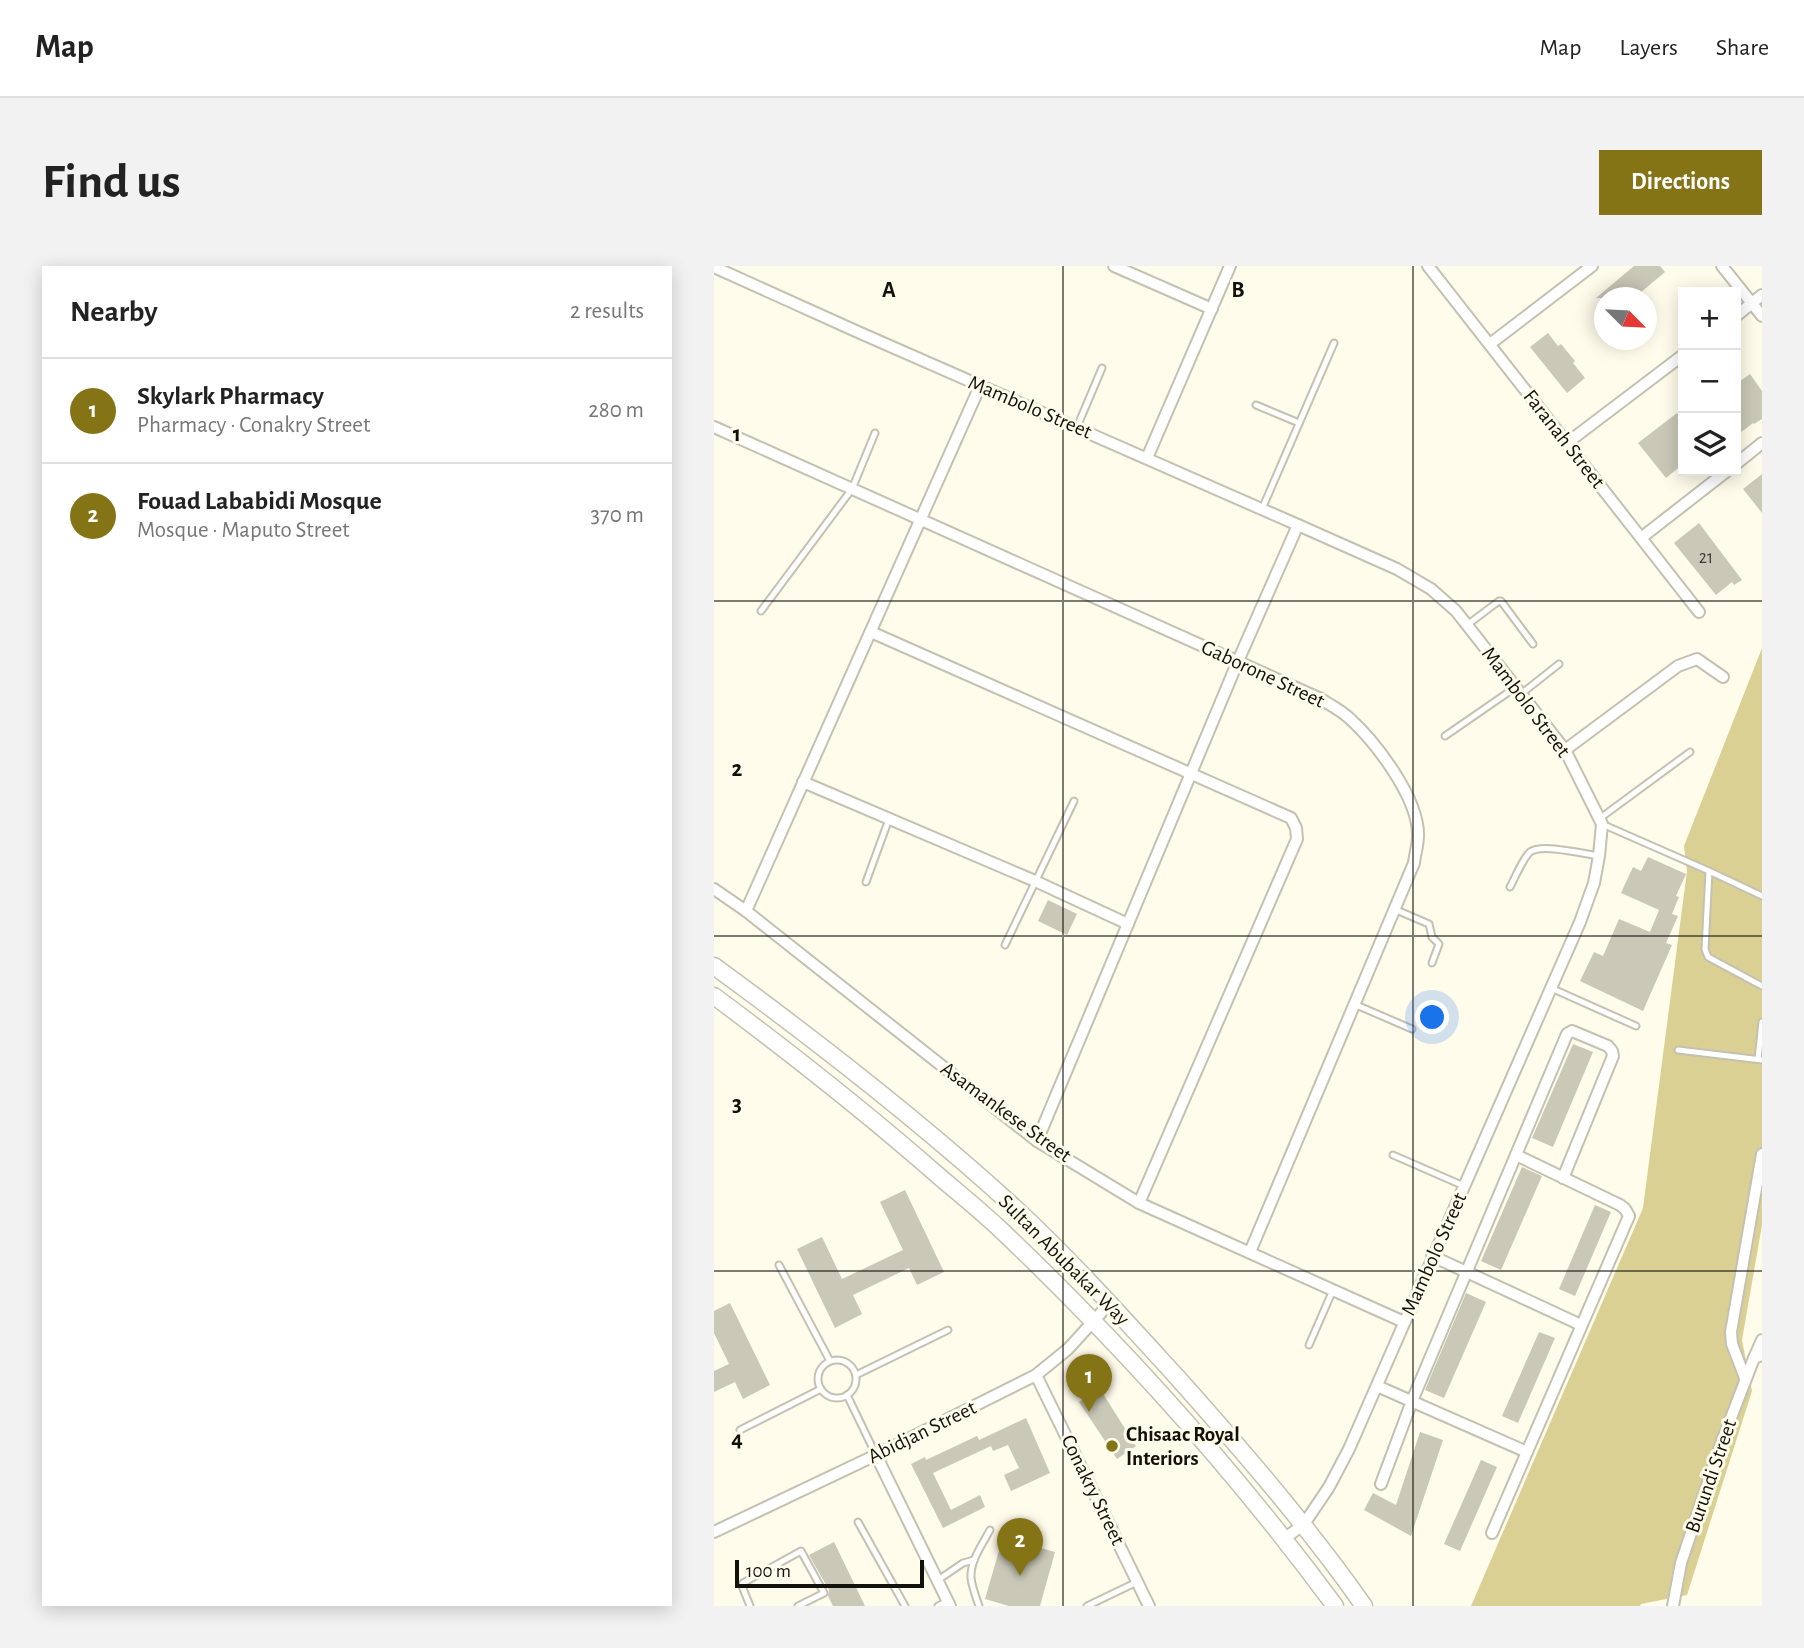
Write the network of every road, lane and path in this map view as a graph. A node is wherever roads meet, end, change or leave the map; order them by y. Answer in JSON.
{"nodes":[{"id":1,"x":1114,"y":266,"type":"edge"},
{"id":2,"x":1230,"y":266,"type":"edge"},
{"id":3,"x":1428,"y":266,"type":"edge"},
{"id":4,"x":1591,"y":266,"type":"edge"},
{"id":5,"x":1722,"y":266,"type":"edge"},
{"id":6,"x":714,"y":267,"type":"edge"},
{"id":7,"x":1762,"y":295,"type":"edge"},
{"id":8,"x":1752,"y":303,"type":"junction"},
{"id":9,"x":1212,"y":309,"type":"junction"},
{"id":10,"x":1741,"y":312,"type":"edge"},
{"id":11,"x":1762,"y":316,"type":"edge"},
{"id":12,"x":1334,"y":343,"type":"dead end"},
{"id":13,"x":1490,"y":344,"type":"junction"},
{"id":14,"x":1678,"y":359,"type":"edge"},
{"id":15,"x":1102,"y":368,"type":"dead end"},
{"id":16,"x":980,"y":386,"type":"junction"},
{"id":17,"x":1256,"y":405,"type":"dead end"},
{"id":18,"x":1299,"y":424,"type":"junction"},
{"id":19,"x":714,"y":427,"type":"edge"},
{"id":20,"x":1077,"y":427,"type":"junction"},
{"id":21,"x":875,"y":433,"type":"dead end"},
{"id":22,"x":1567,"y":443,"type":"junction"},
{"id":23,"x":1762,"y":443,"type":"edge"},
{"id":24,"x":1147,"y":458,"type":"junction"},
{"id":25,"x":1741,"y":460,"type":"edge"},
{"id":26,"x":1721,"y":476,"type":"edge"},
{"id":27,"x":852,"y":489,"type":"junction"},
{"id":28,"x":1262,"y":509,"type":"junction"},
{"id":29,"x":920,"y":520,"type":"junction"},
{"id":30,"x":1298,"y":525,"type":"junction"},
{"id":31,"x":1641,"y":538,"type":"junction"},
{"id":32,"x":761,"y":611,"type":"dead end"},
{"id":33,"x":1699,"y":612,"type":"dead end"},
{"id":34,"x":1467,"y":625,"type":"junction"},
{"id":35,"x":871,"y":632,"type":"junction"},
{"id":36,"x":1533,"y":643,"type":"dead end"},
{"id":37,"x":1238,"y":661,"type":"junction"},
{"id":38,"x":1559,"y":664,"type":"dead end"},
{"id":39,"x":1723,"y":677,"type":"dead end"},
{"id":40,"x":1519,"y":691,"type":"junction"},
{"id":41,"x":1445,"y":736,"type":"dead end"},
{"id":42,"x":1565,"y":750,"type":"junction"},
{"id":43,"x":1690,"y":752,"type":"dead end"},
{"id":44,"x":1192,"y":773,"type":"junction"},
{"id":45,"x":803,"y":782,"type":"junction"},
{"id":46,"x":1074,"y":802,"type":"dead end"},
{"id":47,"x":889,"y":819,"type":"junction"},
{"id":48,"x":1601,"y":822,"type":"junction"},
{"id":49,"x":1599,"y":856,"type":"junction"},
{"id":50,"x":1709,"y":871,"type":"junction"},
{"id":51,"x":866,"y":881,"type":"dead end"},
{"id":52,"x":1035,"y":881,"type":"junction"},
{"id":53,"x":1510,"y":887,"type":"dead end"},
{"id":54,"x":714,"y":889,"type":"edge"},
{"id":55,"x":1762,"y":896,"type":"edge"},
{"id":56,"x":1394,"y":909,"type":"junction"},
{"id":57,"x":746,"y":911,"type":"junction"},
{"id":58,"x":1128,"y":924,"type":"junction"},
{"id":59,"x":1005,"y":945,"type":"dead end"},
{"id":60,"x":1432,"y":963,"type":"dead end"},
{"id":61,"x":714,"y":966,"type":"edge"},
{"id":62,"x":1762,"y":986,"type":"edge"},
{"id":63,"x":1551,"y":988,"type":"junction"},
{"id":64,"x":714,"y":996,"type":"edge"},
{"id":65,"x":1354,"y":1004,"type":"junction"},
{"id":66,"x":1762,"y":1022,"type":"edge"},
{"id":67,"x":1636,"y":1026,"type":"dead end"},
{"id":68,"x":1412,"y":1029,"type":"dead end"},
{"id":69,"x":1678,"y":1049,"type":"dead end"},
{"id":70,"x":1760,"y":1060,"type":"edge"},
{"id":71,"x":1037,"y":1141,"type":"junction"},
{"id":72,"x":1762,"y":1154,"type":"edge"},
{"id":73,"x":1393,"y":1155,"type":"dead end"},
{"id":74,"x":1516,"y":1155,"type":"junction"},
{"id":75,"x":1563,"y":1178,"type":"junction"},
{"id":76,"x":1464,"y":1186,"type":"junction"},
{"id":77,"x":1139,"y":1203,"type":"junction"},
{"id":78,"x":1250,"y":1252,"type":"junction"},
{"id":79,"x":1432,"y":1256,"type":"junction"},
{"id":80,"x":779,"y":1265,"type":"dead end"},
{"id":81,"x":1467,"y":1272,"type":"junction"},
{"id":82,"x":1333,"y":1290,"type":"junction"},
{"id":83,"x":1110,"y":1303,"type":"junction"},
{"id":84,"x":1093,"y":1322,"type":"junction"},
{"id":85,"x":1404,"y":1322,"type":"junction"},
{"id":86,"x":1581,"y":1325,"type":"junction"},
{"id":87,"x":948,"y":1330,"type":"dead end"},
{"id":88,"x":1762,"y":1340,"type":"edge"},
{"id":89,"x":1309,"y":1345,"type":"dead end"},
{"id":90,"x":1758,"y":1356,"type":"edge"},
{"id":91,"x":830,"y":1361,"type":"junction"},
{"id":92,"x":856,"y":1375,"type":"junction"},
{"id":93,"x":1036,"y":1375,"type":"junction"},
{"id":94,"x":1745,"y":1378,"type":"junction"},
{"id":95,"x":1377,"y":1386,"type":"junction"},
{"id":96,"x":821,"y":1389,"type":"junction"},
{"id":97,"x":847,"y":1395,"type":"junction"},
{"id":98,"x":1412,"y":1401,"type":"junction"},
{"id":99,"x":740,"y":1430,"type":"dead end"},
{"id":100,"x":1527,"y":1452,"type":"junction"},
{"id":101,"x":876,"y":1455,"type":"junction"},
{"id":102,"x":1381,"y":1484,"type":"dead end"},
{"id":103,"x":858,"y":1522,"type":"dead end"},
{"id":104,"x":1304,"y":1524,"type":"junction"},
{"id":105,"x":990,"y":1530,"type":"dead end"},
{"id":106,"x":714,"y":1532,"type":"edge"},
{"id":107,"x":1492,"y":1533,"type":"dead end"},
{"id":108,"x":1284,"y":1539,"type":"junction"},
{"id":109,"x":974,"y":1560,"type":"junction"},
{"id":110,"x":938,"y":1580,"type":"junction"},
{"id":111,"x":1138,"y":1582,"type":"junction"},
{"id":112,"x":946,"y":1604,"type":"edge"},
{"id":113,"x":750,"y":1606,"type":"edge"},
{"id":114,"x":798,"y":1606,"type":"edge"},
{"id":115,"x":905,"y":1606,"type":"edge"},
{"id":116,"x":979,"y":1606,"type":"edge"},
{"id":117,"x":1087,"y":1606,"type":"edge"},
{"id":118,"x":1149,"y":1606,"type":"edge"},
{"id":119,"x":1335,"y":1606,"type":"edge"},
{"id":120,"x":1364,"y":1606,"type":"edge"},
{"id":121,"x":1673,"y":1606,"type":"edge"}],
"edges":[{"from":1,"to":9,"type":"street"},
{"from":2,"to":9,"type":"street"},
{"from":3,"to":13,"type":"street","name":"Faranah Street"},
{"from":4,"to":13,"type":"street"},
{"from":5,"to":8,"type":"street"},
{"from":6,"to":16,"type":"street","name":"Mambolo Street"},
{"from":7,"to":8,"type":"street"},
{"from":8,"to":10,"type":"street"},
{"from":8,"to":11,"type":"street"},
{"from":9,"to":24,"type":"street"},
{"from":12,"to":18,"type":"lane"},
{"from":13,"to":22,"type":"street","name":"Faranah Street"},
{"from":14,"to":22,"type":"street"},
{"from":15,"to":20,"type":"lane"},
{"from":16,"to":20,"type":"street","name":"Mambolo Street"},
{"from":16,"to":29,"type":"street"},
{"from":17,"to":18,"type":"lane"},
{"from":18,"to":28,"type":"lane"},
{"from":19,"to":27,"type":"street","name":"Gaborone Street"},
{"from":20,"to":24,"type":"street","name":"Mambolo Street"},
{"from":21,"to":27,"type":"lane"},
{"from":22,"to":31,"type":"street","name":"Faranah Street"},
{"from":23,"to":25,"type":"street"},
{"from":24,"to":28,"type":"street","name":"Mambolo Street"},
{"from":26,"to":31,"type":"street"},
{"from":27,"to":29,"type":"street","name":"Gaborone Street"},
{"from":27,"to":32,"type":"lane"},
{"from":28,"to":30,"type":"street","name":"Mambolo Street"},
{"from":29,"to":35,"type":"street"},
{"from":29,"to":37,"type":"street","name":"Gaborone Street"},
{"from":30,"to":34,"type":"street","name":"Mambolo Street"},
{"from":30,"to":37,"type":"street"},
{"from":31,"to":33,"type":"street","name":"Faranah Street"},
{"from":34,"to":36,"type":"lane"},
{"from":34,"to":40,"type":"street","name":"Mambolo Street"},
{"from":35,"to":44,"type":"street"},
{"from":35,"to":45,"type":"street"},
{"from":37,"to":44,"type":"street"},
{"from":37,"to":56,"type":"street","name":"Gaborone Street"},
{"from":38,"to":40,"type":"lane"},
{"from":39,"to":42,"type":"street"},
{"from":40,"to":41,"type":"lane"},
{"from":40,"to":42,"type":"street","name":"Mambolo Street"},
{"from":42,"to":48,"type":"street","name":"Mambolo Street"},
{"from":43,"to":48,"type":"lane"},
{"from":44,"to":58,"type":"street"},
{"from":44,"to":77,"type":"street"},
{"from":45,"to":47,"type":"street"},
{"from":45,"to":57,"type":"street"},
{"from":46,"to":52,"type":"lane"},
{"from":47,"to":51,"type":"lane"},
{"from":47,"to":52,"type":"street"},
{"from":48,"to":49,"type":"street","name":"Mambolo Street"},
{"from":48,"to":50,"type":"lane"},
{"from":49,"to":53,"type":"lane"},
{"from":49,"to":63,"type":"street","name":"Mambolo Street"},
{"from":50,"to":55,"type":"lane"},
{"from":50,"to":62,"type":"lane"},
{"from":52,"to":58,"type":"street"},
{"from":52,"to":59,"type":"lane"},
{"from":54,"to":57,"type":"street","name":"Asamankese Street"},
{"from":56,"to":60,"type":"lane"},
{"from":56,"to":65,"type":"street","name":"Gaborone Street"},
{"from":57,"to":71,"type":"street","name":"Asamankese Street"},
{"from":58,"to":71,"type":"street"},
{"from":61,"to":83,"type":"main road","name":"Sultan Abubakar Way"},
{"from":63,"to":67,"type":"lane"},
{"from":63,"to":76,"type":"street","name":"Mambolo Street"},
{"from":64,"to":84,"type":"main road","name":"Sultan Abubakar Way"},
{"from":65,"to":68,"type":"lane"},
{"from":65,"to":78,"type":"street","name":"Gaborone Street"},
{"from":66,"to":70,"type":"lane"},
{"from":69,"to":70,"type":"lane"},
{"from":71,"to":77,"type":"street","name":"Asamankese Street"},
{"from":72,"to":94,"type":"street"},
{"from":73,"to":76,"type":"lane"},
{"from":74,"to":75,"type":"street"},
{"from":74,"to":75,"type":"street"},
{"from":74,"to":81,"type":"street"},
{"from":75,"to":86,"type":"street"},
{"from":76,"to":79,"type":"street","name":"Mambolo Street"},
{"from":77,"to":78,"type":"street","name":"Asamankese Street"},
{"from":78,"to":82,"type":"street","name":"Asamankese Street"},
{"from":79,"to":81,"type":"street"},
{"from":79,"to":85,"type":"street","name":"Mambolo Street"},
{"from":80,"to":91,"type":"lane"},
{"from":81,"to":86,"type":"street"},
{"from":81,"to":98,"type":"street"},
{"from":82,"to":85,"type":"street","name":"Asamankese Street"},
{"from":82,"to":89,"type":"lane"},
{"from":83,"to":84,"type":"street","name":"Abidjan Street"},
{"from":83,"to":104,"type":"main road","name":"Sultan Abubakar Way"},
{"from":84,"to":93,"type":"street","name":"Abidjan Street"},
{"from":84,"to":108,"type":"main road","name":"Sultan Abubakar Way"},
{"from":85,"to":95,"type":"street","name":"Mambolo Street"},
{"from":86,"to":100,"type":"street"},
{"from":87,"to":92,"type":"lane"},
{"from":88,"to":90,"type":"street","name":"Burundi Street"},
{"from":90,"to":94,"type":"street","name":"Burundi Street"},
{"from":91,"to":92,"type":"lane"},
{"from":91,"to":96,"type":"lane"},
{"from":92,"to":97,"type":"lane"},
{"from":93,"to":101,"type":"street","name":"Abidjan Street"},
{"from":93,"to":111,"type":"street","name":"Conakry Street"},
{"from":94,"to":121,"type":"street","name":"Burundi Street"},
{"from":95,"to":98,"type":"street"},
{"from":95,"to":104,"type":"street","name":"Mambolo Street"},
{"from":96,"to":97,"type":"lane"},
{"from":96,"to":99,"type":"lane"},
{"from":97,"to":101,"type":"lane"},
{"from":98,"to":100,"type":"street"},
{"from":98,"to":102,"type":"street"},
{"from":100,"to":107,"type":"street"},
{"from":101,"to":106,"type":"street","name":"Abidjan Street"},
{"from":101,"to":110,"type":"street"},
{"from":103,"to":115,"type":"lane"},
{"from":104,"to":108,"type":"street","name":"Mambolo Street"},
{"from":104,"to":120,"type":"main road","name":"Sultan Abubakar Way"},
{"from":105,"to":109,"type":"lane"},
{"from":108,"to":119,"type":"main road","name":"Sultan Abubakar Way"},
{"from":109,"to":110,"type":"lane"},
{"from":109,"to":116,"type":"lane"},
{"from":110,"to":112,"type":"street"},
{"from":111,"to":117,"type":"lane"},
{"from":111,"to":118,"type":"street","name":"Conakry Street"},
{"from":113,"to":114,"type":"lane"}]}
